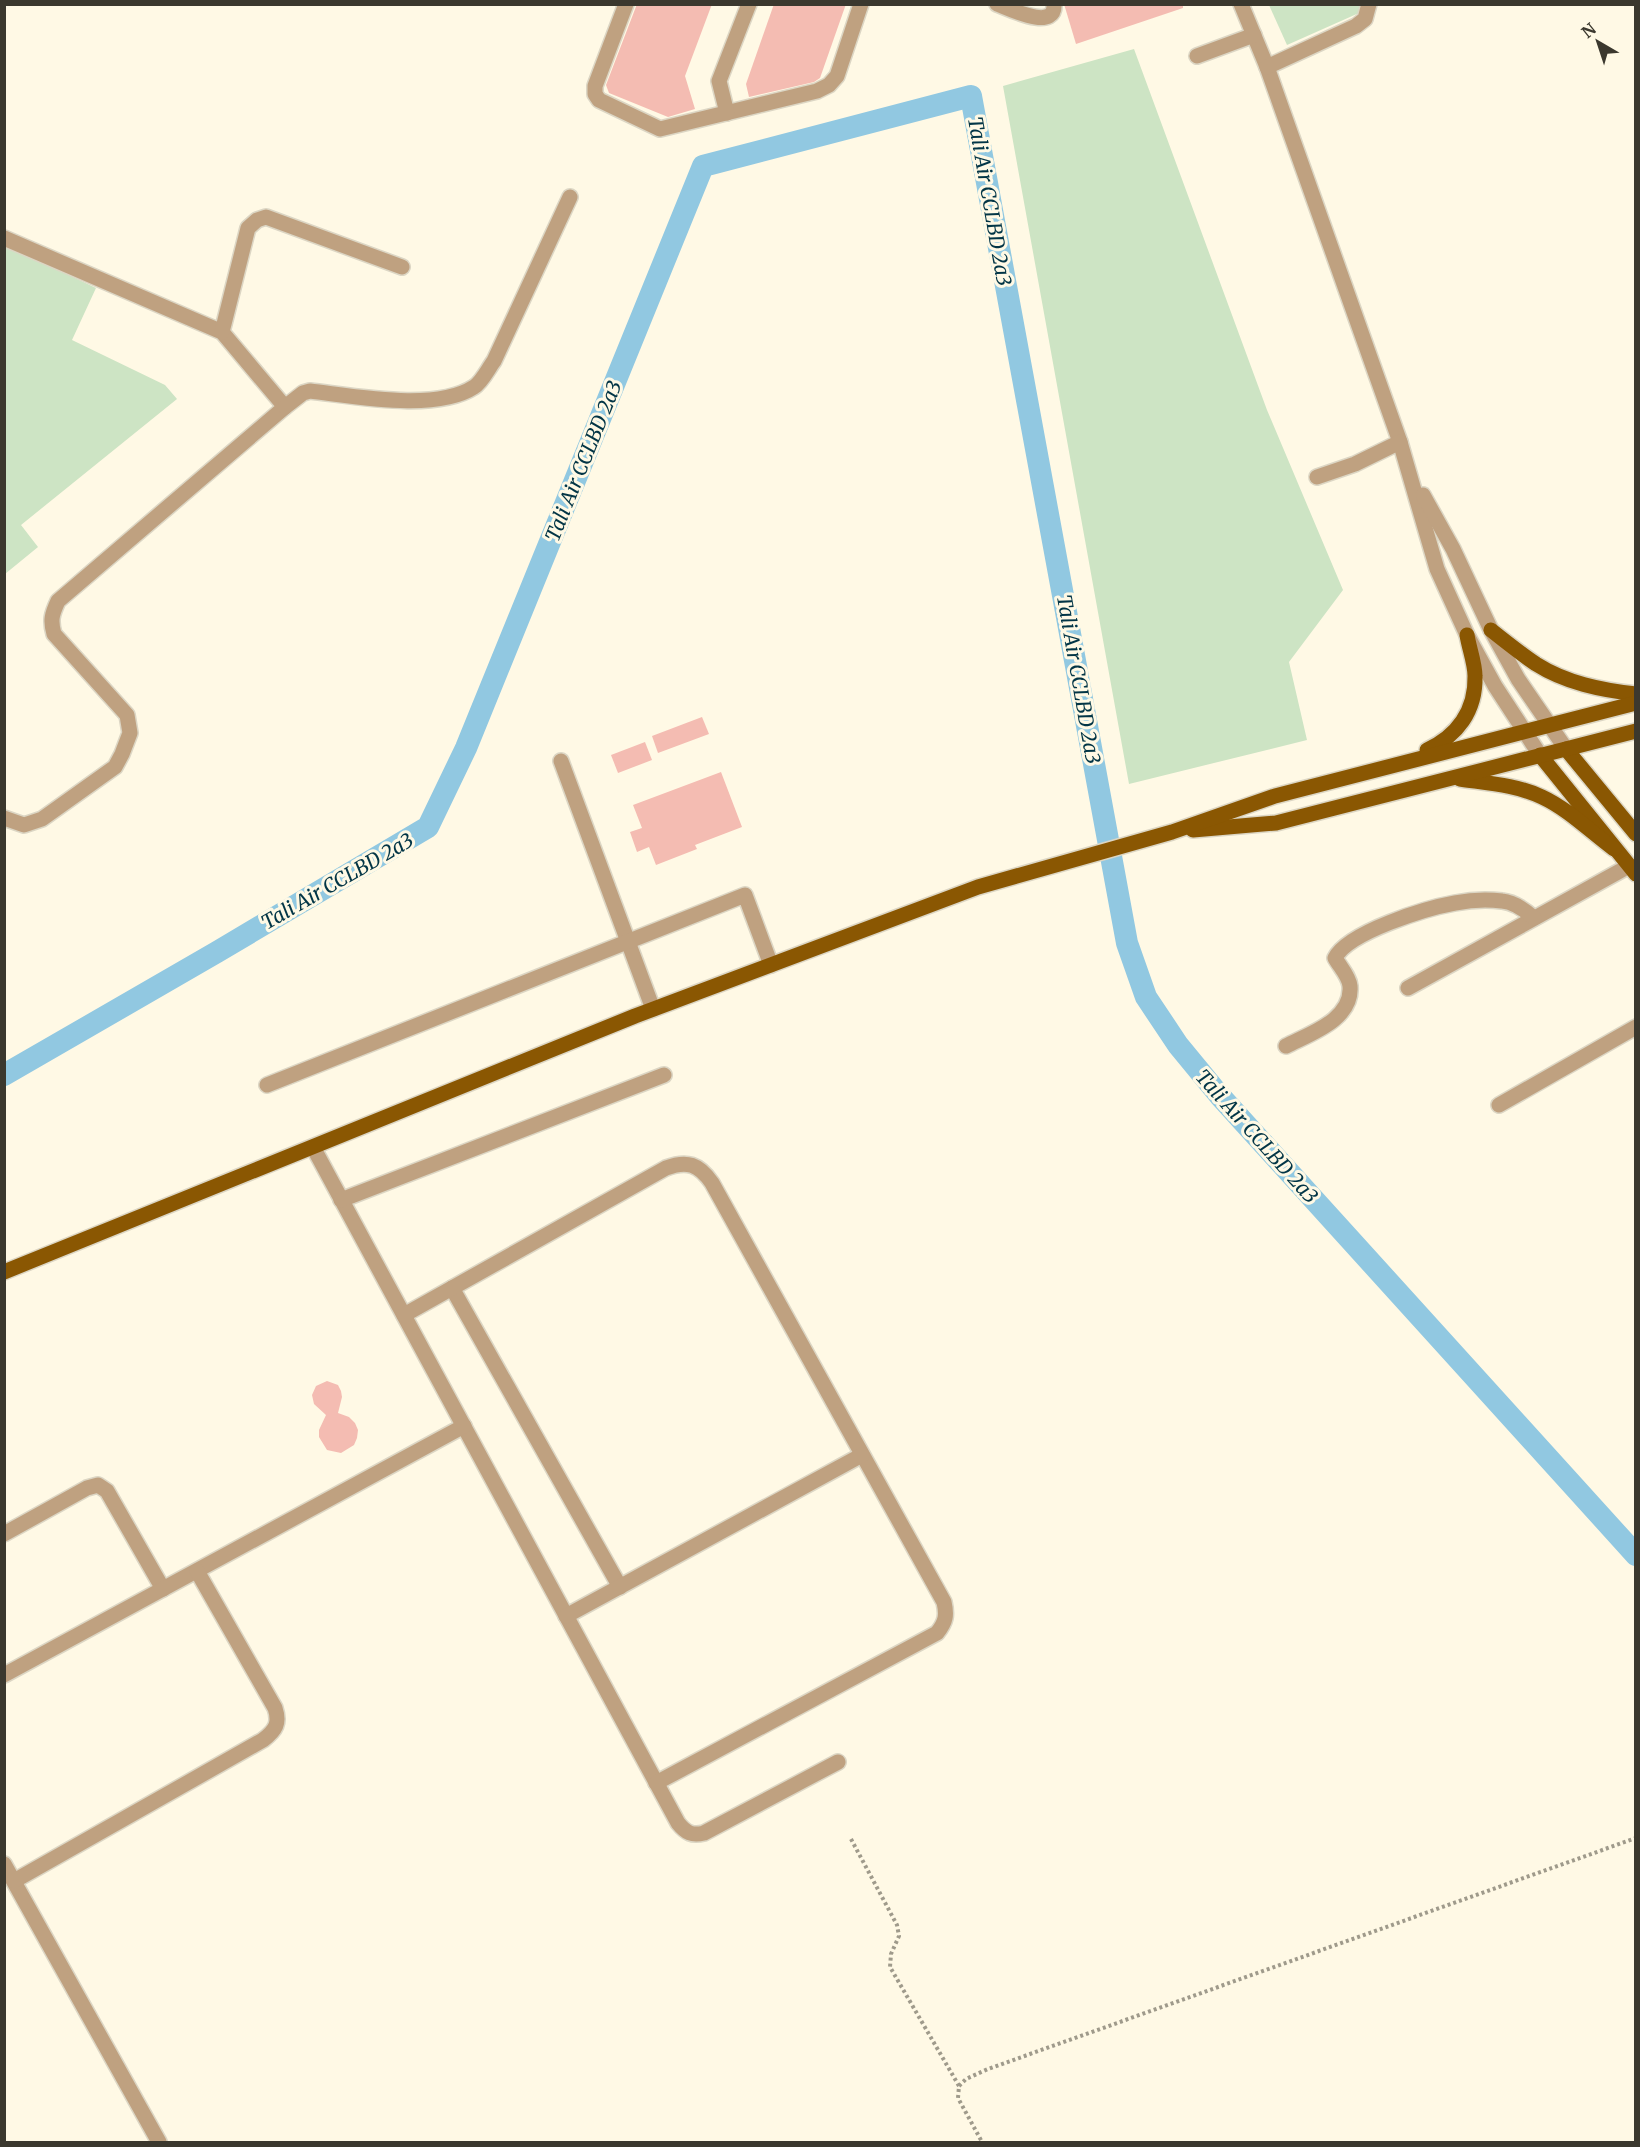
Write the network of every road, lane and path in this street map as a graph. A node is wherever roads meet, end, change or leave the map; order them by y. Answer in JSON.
{"nodes":[{"id":1,"x":627,"y":4,"type":"edge"},
{"id":2,"x":749,"y":4,"type":"edge"},
{"id":3,"x":861,"y":4,"type":"edge"},
{"id":4,"x":997,"y":4,"type":"edge"},
{"id":5,"x":1054,"y":4,"type":"edge"},
{"id":6,"x":1241,"y":4,"type":"edge"},
{"id":7,"x":1369,"y":4,"type":"edge"},
{"id":8,"x":1254,"y":35,"type":"junction"},
{"id":9,"x":1197,"y":56,"type":"dead end"},
{"id":10,"x":1267,"y":67,"type":"junction"},
{"id":11,"x":728,"y":113,"type":"junction"},
{"id":12,"x":570,"y":197,"type":"dead end"},
{"id":13,"x":4,"y":238,"type":"edge"},
{"id":14,"x":402,"y":267,"type":"dead end"},
{"id":15,"x":222,"y":332,"type":"junction"},
{"id":16,"x":285,"y":407,"type":"junction"},
{"id":17,"x":1400,"y":442,"type":"junction"},
{"id":18,"x":1410,"y":472,"type":"junction"},
{"id":19,"x":1317,"y":477,"type":"dead end"},
{"id":20,"x":1491,"y":630,"type":"junction"},
{"id":21,"x":1467,"y":635,"type":"junction"},
{"id":22,"x":1635,"y":694,"type":"edge"},
{"id":23,"x":1635,"y":703,"type":"edge"},
{"id":24,"x":1549,"y":724,"type":"junction"},
{"id":25,"x":1525,"y":731,"type":"junction"},
{"id":26,"x":1635,"y":731,"type":"edge"},
{"id":27,"x":1566,"y":749,"type":"junction"},
{"id":28,"x":1540,"y":755,"type":"junction"},
{"id":29,"x":561,"y":761,"type":"dead end"},
{"id":30,"x":1388,"y":767,"type":"junction"},
{"id":31,"x":1453,"y":778,"type":"junction"},
{"id":32,"x":4,"y":818,"type":"edge"},
{"id":33,"x":1172,"y":832,"type":"junction"},
{"id":34,"x":1635,"y":834,"type":"edge"},
{"id":35,"x":1614,"y":849,"type":"junction"},
{"id":36,"x":1632,"y":870,"type":"edge"},
{"id":37,"x":1534,"y":918,"type":"junction"},
{"id":38,"x":629,"y":943,"type":"junction"},
{"id":39,"x":771,"y":965,"type":"junction"},
{"id":40,"x":1408,"y":988,"type":"dead end"},
{"id":41,"x":654,"y":1009,"type":"junction"},
{"id":42,"x":1635,"y":1027,"type":"edge"},
{"id":43,"x":1286,"y":1046,"type":"dead end"},
{"id":44,"x":664,"y":1075,"type":"dead end"},
{"id":45,"x":267,"y":1085,"type":"dead end"},
{"id":46,"x":1500,"y":1105,"type":"dead end"},
{"id":47,"x":313,"y":1147,"type":"junction"},
{"id":48,"x":341,"y":1200,"type":"junction"},
{"id":49,"x":4,"y":1272,"type":"edge"},
{"id":50,"x":452,"y":1288,"type":"junction"},
{"id":51,"x":404,"y":1315,"type":"junction"},
{"id":52,"x":464,"y":1426,"type":"junction"},
{"id":53,"x":862,"y":1455,"type":"junction"},
{"id":54,"x":4,"y":1534,"type":"edge"},
{"id":55,"x":197,"y":1571,"type":"junction"},
{"id":56,"x":620,"y":1587,"type":"junction"},
{"id":57,"x":163,"y":1589,"type":"junction"},
{"id":58,"x":566,"y":1616,"type":"junction"},
{"id":59,"x":4,"y":1675,"type":"edge"},
{"id":60,"x":838,"y":1762,"type":"dead end"},
{"id":61,"x":656,"y":1783,"type":"junction"},
{"id":62,"x":1635,"y":1838,"type":"edge"},
{"id":63,"x":851,"y":1839,"type":"dead end"},
{"id":64,"x":4,"y":1864,"type":"edge"},
{"id":65,"x":14,"y":1881,"type":"junction"},
{"id":66,"x":958,"y":2085,"type":"junction"},
{"id":67,"x":159,"y":2142,"type":"edge"},
{"id":68,"x":982,"y":2142,"type":"edge"}],
"edges":[{"from":1,"to":11,"type":"street"},
{"from":2,"to":11,"type":"street"},
{"from":3,"to":11,"type":"street"},
{"from":4,"to":5,"type":"street"},
{"from":6,"to":8,"type":"street"},
{"from":7,"to":10,"type":"street"},
{"from":8,"to":9,"type":"street"},
{"from":8,"to":10,"type":"street"},
{"from":10,"to":17,"type":"street"},
{"from":12,"to":16,"type":"street"},
{"from":13,"to":15,"type":"street"},
{"from":14,"to":15,"type":"street"},
{"from":15,"to":16,"type":"street"},
{"from":16,"to":32,"type":"street"},
{"from":17,"to":18,"type":"street"},
{"from":17,"to":19,"type":"street"},
{"from":18,"to":20,"type":"street"},
{"from":18,"to":21,"type":"street"},
{"from":20,"to":22,"type":"main road"},
{"from":20,"to":24,"type":"street"},
{"from":21,"to":25,"type":"street"},
{"from":21,"to":30,"type":"main road"},
{"from":23,"to":24,"type":"main road"},
{"from":24,"to":25,"type":"main road"},
{"from":24,"to":27,"type":"street"},
{"from":25,"to":28,"type":"street"},
{"from":25,"to":30,"type":"main road"},
{"from":26,"to":27,"type":"main road"},
{"from":27,"to":28,"type":"main road"},
{"from":27,"to":34,"type":"main road"},
{"from":28,"to":31,"type":"main road"},
{"from":28,"to":35,"type":"main road"},
{"from":29,"to":38,"type":"street"},
{"from":30,"to":33,"type":"main road"},
{"from":31,"to":33,"type":"main road"},
{"from":31,"to":35,"type":"main road"},
{"from":33,"to":39,"type":"main road"},
{"from":35,"to":36,"type":"main road"},
{"from":36,"to":37,"type":"street"},
{"from":37,"to":40,"type":"street"},
{"from":37,"to":43,"type":"street"},
{"from":38,"to":39,"type":"street"},
{"from":38,"to":41,"type":"street"},
{"from":38,"to":45,"type":"street"},
{"from":39,"to":41,"type":"main road"},
{"from":41,"to":47,"type":"main road"},
{"from":42,"to":46,"type":"street"},
{"from":44,"to":48,"type":"street"},
{"from":47,"to":48,"type":"street"},
{"from":47,"to":49,"type":"main road"},
{"from":48,"to":51,"type":"street"},
{"from":50,"to":51,"type":"street"},
{"from":50,"to":53,"type":"street"},
{"from":50,"to":56,"type":"street"},
{"from":51,"to":52,"type":"street"},
{"from":52,"to":55,"type":"street"},
{"from":52,"to":58,"type":"street"},
{"from":53,"to":56,"type":"street"},
{"from":53,"to":61,"type":"street"},
{"from":54,"to":57,"type":"street"},
{"from":55,"to":57,"type":"street"},
{"from":55,"to":65,"type":"street"},
{"from":56,"to":58,"type":"street"},
{"from":57,"to":59,"type":"street"},
{"from":58,"to":61,"type":"street"},
{"from":60,"to":61,"type":"street"},
{"from":62,"to":66,"type":"path"},
{"from":63,"to":66,"type":"path"},
{"from":64,"to":65,"type":"street"},
{"from":65,"to":67,"type":"street"},
{"from":66,"to":68,"type":"path"}]}
